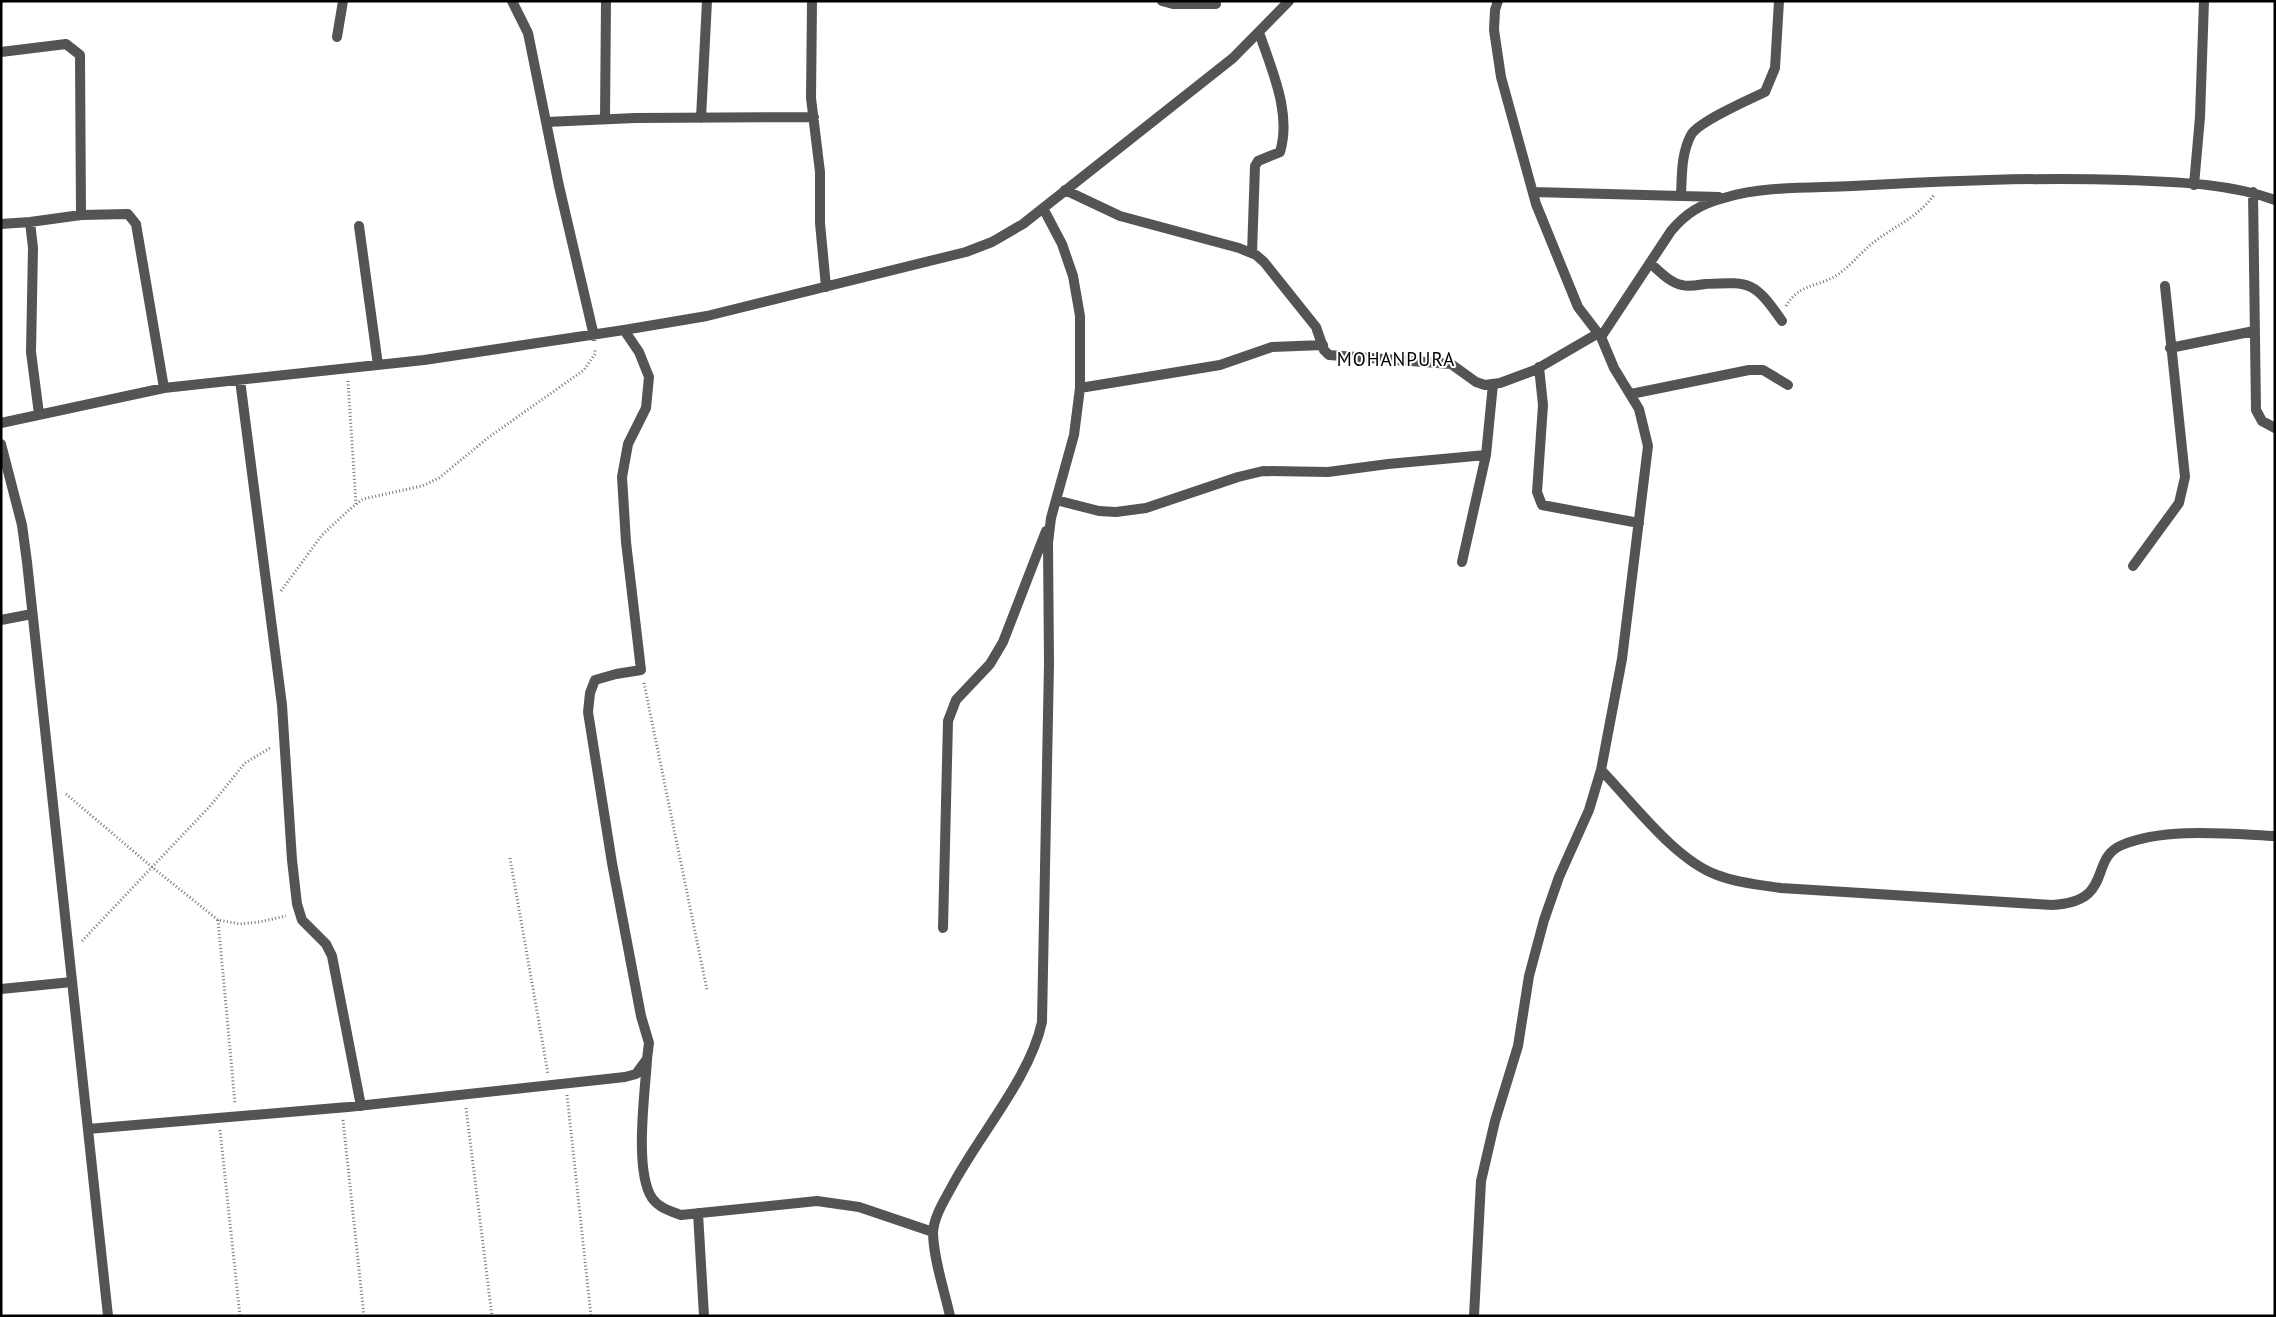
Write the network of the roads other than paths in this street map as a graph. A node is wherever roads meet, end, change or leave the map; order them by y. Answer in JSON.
{"nodes":[{"id":1,"x":343,"y":1,"type":"edge"},
{"id":2,"x":512,"y":1,"type":"edge"},
{"id":3,"x":606,"y":1,"type":"edge"},
{"id":4,"x":707,"y":1,"type":"edge"},
{"id":5,"x":812,"y":1,"type":"edge"},
{"id":6,"x":1162,"y":1,"type":"edge"},
{"id":7,"x":1289,"y":1,"type":"edge"},
{"id":8,"x":1498,"y":1,"type":"edge"},
{"id":9,"x":1779,"y":1,"type":"edge"},
{"id":10,"x":2204,"y":1,"type":"edge"},
{"id":11,"x":1216,"y":4,"type":"dead end"},
{"id":12,"x":1259,"y":32,"type":"junction"},
{"id":13,"x":337,"y":37,"type":"dead end"},
{"id":14,"x":1,"y":52,"type":"edge"},
{"id":15,"x":814,"y":117,"type":"junction"},
{"id":16,"x":701,"y":118,"type":"junction"},
{"id":17,"x":605,"y":119,"type":"junction"},
{"id":18,"x":546,"y":122,"type":"junction"},
{"id":19,"x":2194,"y":185,"type":"junction"},
{"id":20,"x":1065,"y":190,"type":"junction"},
{"id":21,"x":1533,"y":192,"type":"junction"},
{"id":22,"x":2253,"y":192,"type":"junction"},
{"id":23,"x":1681,"y":196,"type":"junction"},
{"id":24,"x":1725,"y":197,"type":"junction"},
{"id":25,"x":2275,"y":200,"type":"edge"},
{"id":26,"x":1042,"y":208,"type":"junction"},
{"id":27,"x":81,"y":215,"type":"junction"},
{"id":28,"x":30,"y":222,"type":"junction"},
{"id":29,"x":1,"y":224,"type":"edge"},
{"id":30,"x":359,"y":226,"type":"dead end"},
{"id":31,"x":1252,"y":253,"type":"junction"},
{"id":32,"x":1650,"y":263,"type":"junction"},
{"id":33,"x":2165,"y":286,"type":"dead end"},
{"id":34,"x":826,"y":287,"type":"junction"},
{"id":35,"x":1782,"y":321,"type":"road end"},
{"id":36,"x":624,"y":330,"type":"junction"},
{"id":37,"x":2254,"y":331,"type":"junction"},
{"id":38,"x":1599,"y":335,"type":"junction"},
{"id":39,"x":594,"y":336,"type":"junction"},
{"id":40,"x":1323,"y":345,"type":"junction"},
{"id":41,"x":2170,"y":348,"type":"junction"},
{"id":42,"x":378,"y":365,"type":"junction"},
{"id":43,"x":1539,"y":367,"type":"junction"},
{"id":44,"x":240,"y":380,"type":"junction"},
{"id":45,"x":1493,"y":384,"type":"junction"},
{"id":46,"x":1788,"y":385,"type":"dead end"},
{"id":47,"x":164,"y":388,"type":"junction"},
{"id":48,"x":1080,"y":388,"type":"junction"},
{"id":49,"x":1631,"y":394,"type":"junction"},
{"id":50,"x":39,"y":414,"type":"junction"},
{"id":51,"x":1,"y":423,"type":"edge"},
{"id":52,"x":2275,"y":428,"type":"edge"},
{"id":53,"x":1,"y":444,"type":"edge"},
{"id":54,"x":1486,"y":454,"type":"junction"},
{"id":55,"x":1056,"y":500,"type":"junction"},
{"id":56,"x":1050,"y":518,"type":"junction"},
{"id":57,"x":1639,"y":523,"type":"junction"},
{"id":58,"x":1462,"y":562,"type":"dead end"},
{"id":59,"x":2133,"y":566,"type":"dead end"},
{"id":60,"x":32,"y":614,"type":"junction"},
{"id":61,"x":1,"y":620,"type":"edge"},
{"id":62,"x":1601,"y":770,"type":"junction"},
{"id":63,"x":2275,"y":836,"type":"edge"},
{"id":64,"x":943,"y":928,"type":"dead end"},
{"id":65,"x":72,"y":982,"type":"junction"},
{"id":66,"x":1,"y":989,"type":"edge"},
{"id":67,"x":647,"y":1059,"type":"junction"},
{"id":68,"x":361,"y":1106,"type":"junction"},
{"id":69,"x":88,"y":1129,"type":"junction"},
{"id":70,"x":698,"y":1212,"type":"junction"},
{"id":71,"x":933,"y":1232,"type":"junction"},
{"id":72,"x":108,"y":1316,"type":"edge"},
{"id":73,"x":704,"y":1316,"type":"edge"},
{"id":74,"x":950,"y":1316,"type":"edge"},
{"id":75,"x":1474,"y":1316,"type":"edge"}],
"edges":[{"from":1,"to":13,"type":"street"},
{"from":2,"to":18,"type":"street"},
{"from":3,"to":17,"type":"street"},
{"from":4,"to":16,"type":"street"},
{"from":5,"to":15,"type":"street"},
{"from":6,"to":11,"type":"street"},
{"from":7,"to":12,"type":"street"},
{"from":8,"to":21,"type":"street"},
{"from":9,"to":23,"type":"street"},
{"from":10,"to":19,"type":"street"},
{"from":12,"to":20,"type":"street"},
{"from":12,"to":31,"type":"street"},
{"from":14,"to":27,"type":"street"},
{"from":15,"to":16,"type":"street"},
{"from":15,"to":34,"type":"street"},
{"from":16,"to":17,"type":"street"},
{"from":17,"to":18,"type":"street"},
{"from":18,"to":39,"type":"street"},
{"from":19,"to":22,"type":"street"},
{"from":19,"to":24,"type":"street"},
{"from":20,"to":26,"type":"street"},
{"from":20,"to":31,"type":"street"},
{"from":21,"to":23,"type":"street"},
{"from":21,"to":38,"type":"street"},
{"from":22,"to":25,"type":"street"},
{"from":22,"to":37,"type":"street"},
{"from":23,"to":24,"type":"street"},
{"from":24,"to":32,"type":"street"},
{"from":26,"to":34,"type":"street"},
{"from":26,"to":48,"type":"street"},
{"from":27,"to":28,"type":"street"},
{"from":27,"to":47,"type":"street"},
{"from":28,"to":29,"type":"street"},
{"from":28,"to":50,"type":"street"},
{"from":30,"to":42,"type":"street"},
{"from":31,"to":40,"type":"street"},
{"from":32,"to":35,"type":"street"},
{"from":32,"to":38,"type":"street"},
{"from":33,"to":41,"type":"street"},
{"from":34,"to":36,"type":"street"},
{"from":36,"to":39,"type":"street"},
{"from":36,"to":67,"type":"street"},
{"from":37,"to":41,"type":"street"},
{"from":37,"to":52,"type":"street"},
{"from":38,"to":43,"type":"street"},
{"from":38,"to":49,"type":"street"},
{"from":39,"to":42,"type":"street"},
{"from":40,"to":45,"type":"street"},
{"from":40,"to":48,"type":"street"},
{"from":41,"to":59,"type":"street"},
{"from":42,"to":44,"type":"street"},
{"from":43,"to":45,"type":"street"},
{"from":43,"to":57,"type":"street"},
{"from":44,"to":47,"type":"street"},
{"from":44,"to":68,"type":"street"},
{"from":45,"to":54,"type":"street"},
{"from":46,"to":49,"type":"street"},
{"from":47,"to":50,"type":"street"},
{"from":48,"to":55,"type":"street"},
{"from":49,"to":57,"type":"street"},
{"from":50,"to":51,"type":"street"},
{"from":53,"to":60,"type":"street"},
{"from":54,"to":55,"type":"street"},
{"from":54,"to":58,"type":"street"},
{"from":55,"to":56,"type":"street"},
{"from":56,"to":64,"type":"street"},
{"from":56,"to":71,"type":"street"},
{"from":57,"to":62,"type":"street"},
{"from":60,"to":61,"type":"street"},
{"from":60,"to":65,"type":"street"},
{"from":62,"to":63,"type":"street"},
{"from":62,"to":75,"type":"street"},
{"from":65,"to":66,"type":"street"},
{"from":65,"to":69,"type":"street"},
{"from":67,"to":68,"type":"street"},
{"from":67,"to":70,"type":"street"},
{"from":68,"to":69,"type":"street"},
{"from":69,"to":72,"type":"street"},
{"from":70,"to":71,"type":"street"},
{"from":70,"to":73,"type":"street"},
{"from":71,"to":74,"type":"street"}]}
